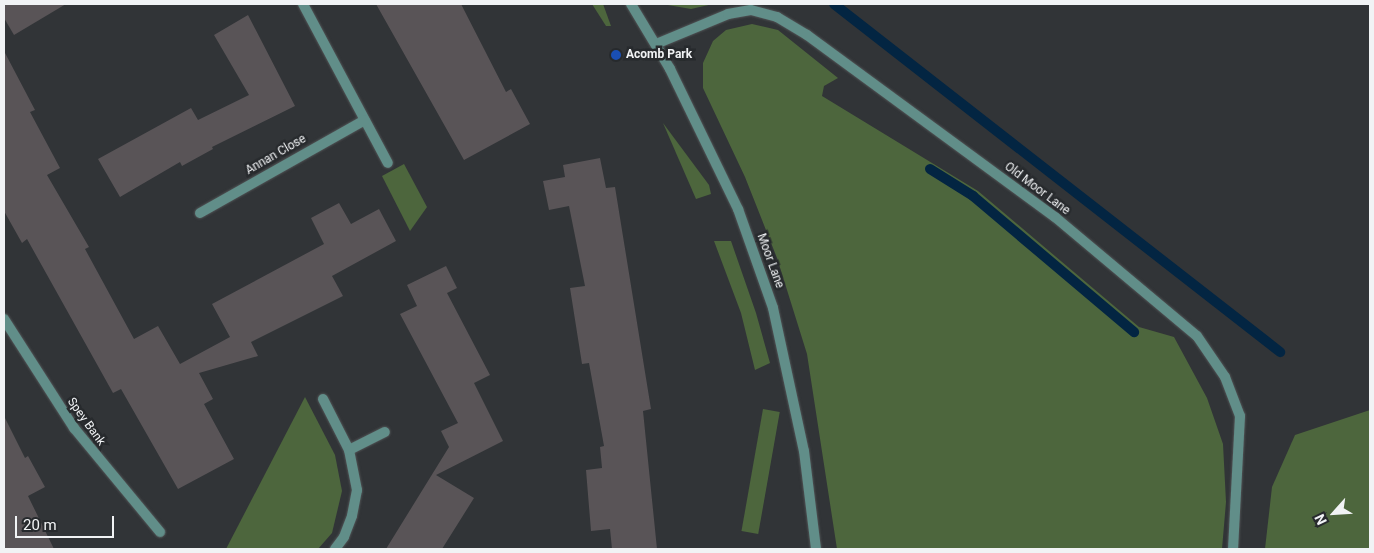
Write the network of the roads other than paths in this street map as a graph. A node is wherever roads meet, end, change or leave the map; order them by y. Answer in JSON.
{"nodes":[{"id":1,"x":303,"y":4,"type":"edge"},
{"id":2,"x":631,"y":4,"type":"edge"},
{"id":3,"x":656,"y":44,"type":"junction"},
{"id":4,"x":365,"y":120,"type":"junction"},
{"id":5,"x":388,"y":163,"type":"dead end"},
{"id":6,"x":200,"y":213,"type":"dead end"},
{"id":7,"x":4,"y":319,"type":"edge"},
{"id":8,"x":323,"y":399,"type":"dead end"},
{"id":9,"x":385,"y":432,"type":"dead end"},
{"id":10,"x":349,"y":450,"type":"junction"},
{"id":11,"x":160,"y":532,"type":"dead end"},
{"id":12,"x":335,"y":549,"type":"edge"},
{"id":13,"x":816,"y":549,"type":"edge"},
{"id":14,"x":1234,"y":549,"type":"edge"}],
"edges":[{"from":1,"to":4,"type":"street"},
{"from":2,"to":3,"type":"street","name":"Moor Lane"},
{"from":3,"to":13,"type":"street","name":"Moor Lane"},
{"from":3,"to":14,"type":"street","name":"Old Moor Lane"},
{"from":4,"to":5,"type":"street"},
{"from":4,"to":6,"type":"street","name":"Annan Close"},
{"from":7,"to":11,"type":"street","name":"Spey Bank"},
{"from":8,"to":10,"type":"street"},
{"from":9,"to":10,"type":"street"},
{"from":10,"to":12,"type":"street"}]}
